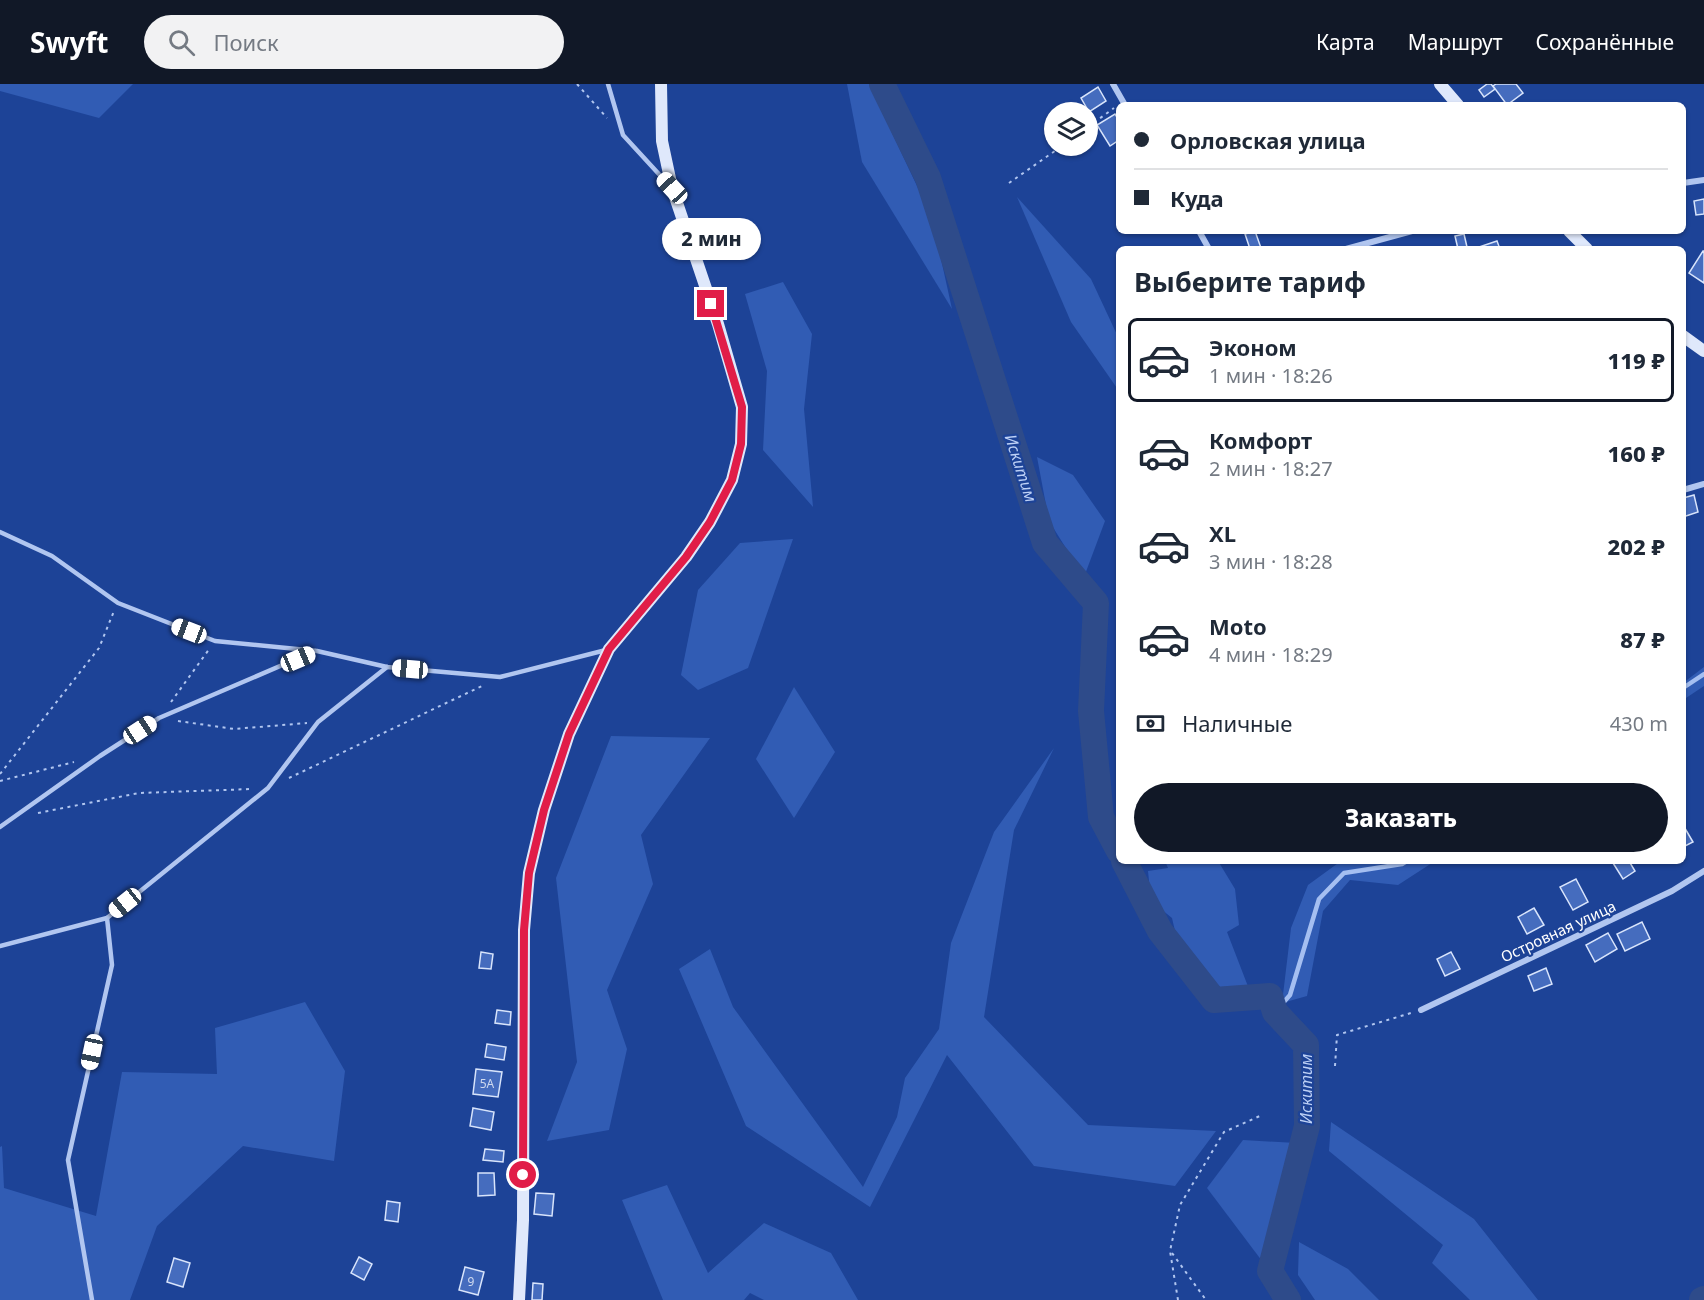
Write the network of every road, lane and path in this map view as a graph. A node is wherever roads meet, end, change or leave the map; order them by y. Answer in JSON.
{"nodes":[{"id":1,"x":577,"y":84,"type":"edge"},
{"id":2,"x":608,"y":84,"type":"edge"},
{"id":3,"x":661,"y":84,"type":"edge"},
{"id":4,"x":1113,"y":84,"type":"edge"},
{"id":5,"x":1440,"y":84,"type":"edge"},
{"id":6,"x":1123,"y":102,"type":"edge"},
{"id":7,"x":1455,"y":102,"type":"edge"},
{"id":8,"x":1116,"y":107,"type":"edge"},
{"id":9,"x":608,"y":118,"type":"dead end"},
{"id":10,"x":1098,"y":120,"type":"edge"},
{"id":11,"x":1048,"y":156,"type":"edge"},
{"id":12,"x":1704,"y":180,"type":"edge"},
{"id":13,"x":1009,"y":183,"type":"dead end"},
{"id":14,"x":1686,"y":183,"type":"edge"},
{"id":15,"x":672,"y":188,"type":"junction"},
{"id":16,"x":1401,"y":234,"type":"edge"},
{"id":17,"x":1576,"y":234,"type":"edge"},
{"id":18,"x":1357,"y":246,"type":"edge"},
{"id":19,"x":1585,"y":246,"type":"edge"},
{"id":20,"x":1686,"y":338,"type":"edge"},
{"id":21,"x":1704,"y":351,"type":"edge"},
{"id":22,"x":1704,"y":484,"type":"edge"},
{"id":23,"x":1686,"y":488,"type":"edge"},
{"id":24,"x":0,"y":532,"type":"edge"},
{"id":25,"x":118,"y":603,"type":"junction"},
{"id":26,"x":215,"y":640,"type":"junction"},
{"id":27,"x":609,"y":649,"type":"junction"},
{"id":28,"x":317,"y":651,"type":"junction"},
{"id":29,"x":387,"y":667,"type":"junction"},
{"id":30,"x":500,"y":677,"type":"junction"},
{"id":31,"x":159,"y":717,"type":"junction"},
{"id":32,"x":318,"y":722,"type":"junction"},
{"id":33,"x":78,"y":761,"type":"dead end"},
{"id":34,"x":0,"y":774,"type":"edge"},
{"id":35,"x":289,"y":778,"type":"dead end"},
{"id":36,"x":0,"y":781,"type":"edge"},
{"id":37,"x":268,"y":788,"type":"junction"},
{"id":38,"x":34,"y":813,"type":"dead end"},
{"id":39,"x":0,"y":827,"type":"edge"},
{"id":40,"x":1704,"y":871,"type":"edge"},
{"id":41,"x":107,"y":918,"type":"junction"},
{"id":42,"x":0,"y":946,"type":"edge"},
{"id":43,"x":1421,"y":1010,"type":"joint"},
{"id":44,"x":1335,"y":1066,"type":"dead end"},
{"id":45,"x":1262,"y":1115,"type":"dead end"},
{"id":46,"x":1170,"y":1251,"type":"junction"},
{"id":47,"x":92,"y":1300,"type":"edge"},
{"id":48,"x":519,"y":1300,"type":"edge"},
{"id":49,"x":1178,"y":1300,"type":"edge"},
{"id":50,"x":1206,"y":1300,"type":"edge"}],
"edges":[{"from":1,"to":9,"type":"path"},
{"from":2,"to":15,"type":"lane"},
{"from":3,"to":15,"type":"main road"},
{"from":4,"to":6,"type":"street"},
{"from":5,"to":7,"type":"main road"},
{"from":8,"to":10,"type":"path"},
{"from":11,"to":13,"type":"path"},
{"from":12,"to":14,"type":"street"},
{"from":15,"to":27,"type":"main road"},
{"from":16,"to":18,"type":"street"},
{"from":17,"to":19,"type":"main road"},
{"from":20,"to":21,"type":"main road"},
{"from":22,"to":23,"type":"street"},
{"from":24,"to":25,"type":"lane"},
{"from":25,"to":26,"type":"lane"},
{"from":25,"to":34,"type":"path"},
{"from":26,"to":28,"type":"lane"},
{"from":26,"to":31,"type":"path"},
{"from":27,"to":30,"type":"lane"},
{"from":27,"to":48,"type":"main road"},
{"from":28,"to":29,"type":"lane"},
{"from":28,"to":31,"type":"lane"},
{"from":29,"to":30,"type":"lane"},
{"from":29,"to":32,"type":"lane"},
{"from":30,"to":35,"type":"path"},
{"from":31,"to":32,"type":"path"},
{"from":31,"to":39,"type":"lane"},
{"from":32,"to":37,"type":"lane"},
{"from":33,"to":36,"type":"path"},
{"from":37,"to":38,"type":"path"},
{"from":37,"to":41,"type":"lane"},
{"from":40,"to":43,"type":"street","name":"Островная улица"},
{"from":41,"to":42,"type":"lane"},
{"from":41,"to":47,"type":"lane"},
{"from":43,"to":44,"type":"path"},
{"from":45,"to":46,"type":"path"},
{"from":46,"to":49,"type":"path"},
{"from":46,"to":50,"type":"path"}]}
